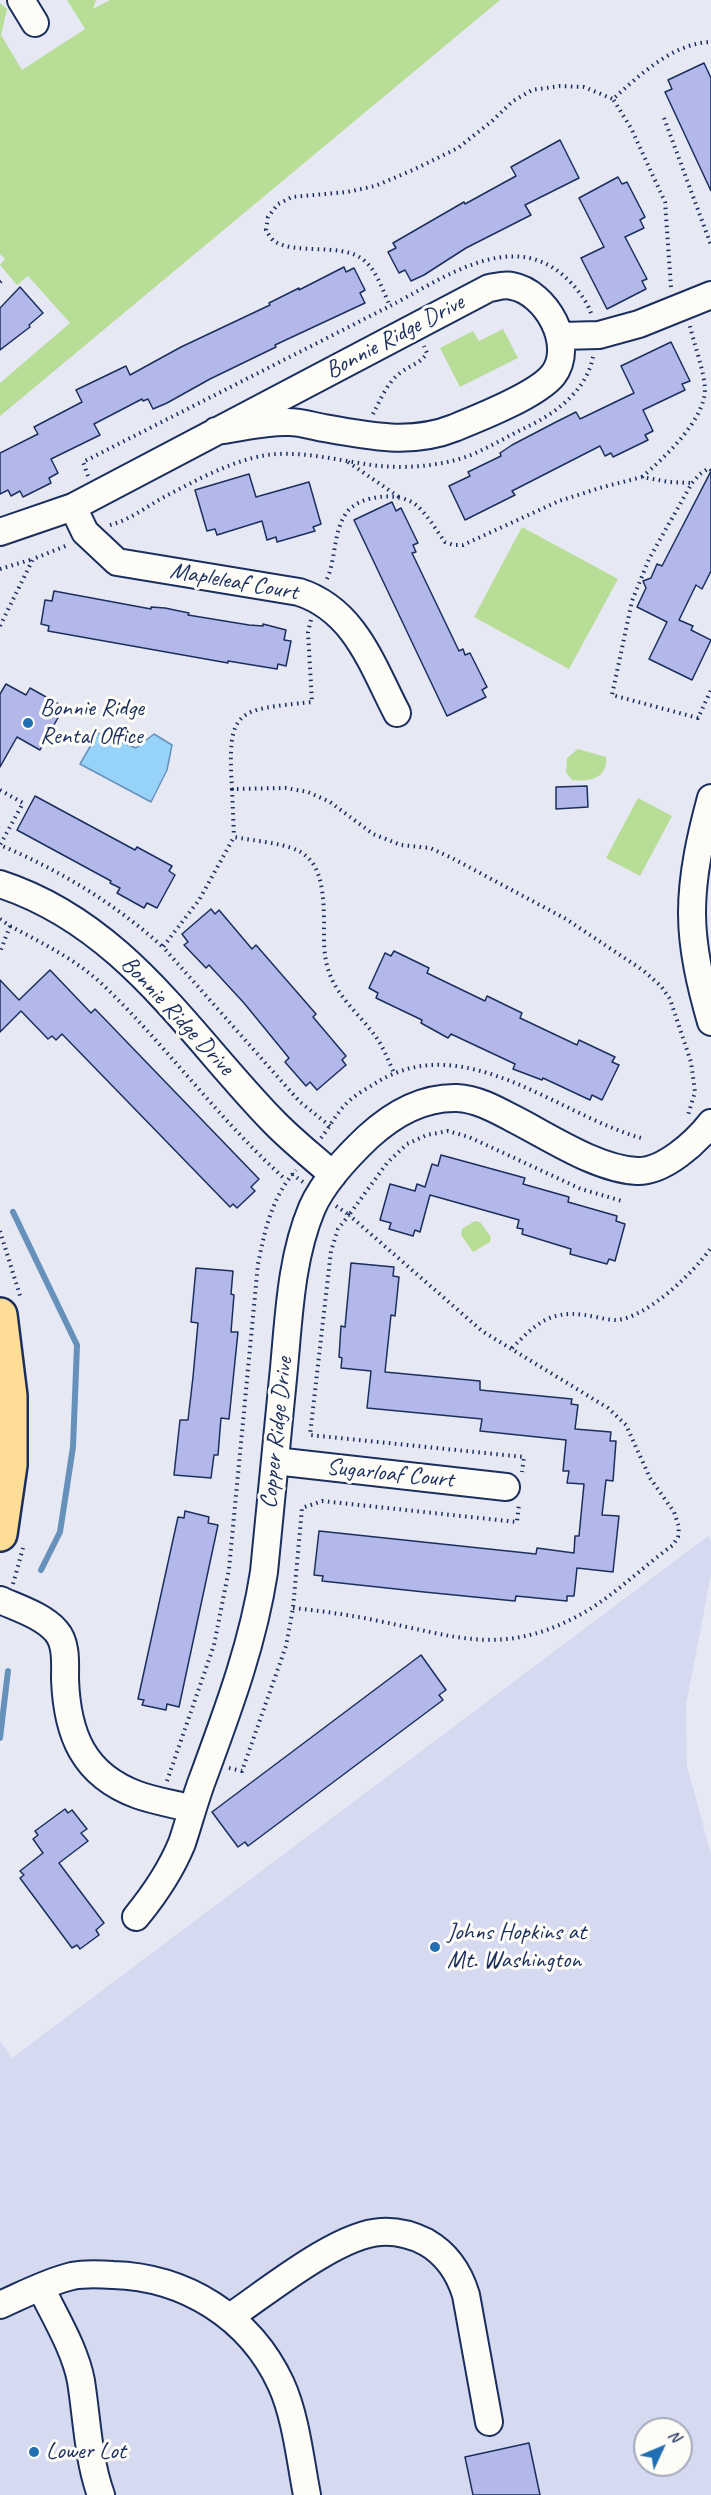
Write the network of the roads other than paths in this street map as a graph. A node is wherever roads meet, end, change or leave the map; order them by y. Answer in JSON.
{"nodes":[{"id":1,"x":21,"y":0,"type":"edge"},
{"id":2,"x":35,"y":23,"type":"dead end"},
{"id":3,"x":711,"y":295,"type":"edge"},
{"id":4,"x":561,"y":336,"type":"junction"},
{"id":5,"x":216,"y":430,"type":"junction"},
{"id":6,"x":76,"y":495,"type":"junction"},
{"id":7,"x":0,"y":532,"type":"edge"},
{"id":8,"x":397,"y":713,"type":"dead end"},
{"id":9,"x":711,"y":798,"type":"edge"},
{"id":10,"x":0,"y":884,"type":"edge"},
{"id":11,"x":711,"y":1022,"type":"edge"},
{"id":12,"x":704,"y":1131,"type":"edge"},
{"id":13,"x":327,"y":1185,"type":"junction"},
{"id":14,"x":0,"y":1315,"type":"edge"},
{"id":15,"x":275,"y":1461,"type":"junction"},
{"id":16,"x":506,"y":1487,"type":"dead end"},
{"id":17,"x":0,"y":1534,"type":"edge"},
{"id":18,"x":0,"y":1600,"type":"edge"},
{"id":19,"x":194,"y":1802,"type":"junction"},
{"id":20,"x":136,"y":1917,"type":"dead end"},
{"id":21,"x":41,"y":2288,"type":"junction"},
{"id":22,"x":0,"y":2305,"type":"edge"},
{"id":23,"x":230,"y":2317,"type":"junction"},
{"id":24,"x":489,"y":2422,"type":"dead end"},
{"id":25,"x":101,"y":2495,"type":"edge"},
{"id":26,"x":307,"y":2495,"type":"edge"}],
"edges":[{"from":1,"to":2,"type":"street"},
{"from":3,"to":4,"type":"street"},
{"from":4,"to":5,"type":"street","name":"Bonnie Ridge Drive"},
{"from":4,"to":5,"type":"street","name":"Bonnie Ridge Drive"},
{"from":5,"to":6,"type":"street","name":"Bonnie Ridge Drive"},
{"from":6,"to":7,"type":"street","name":"Bonnie Ridge Drive"},
{"from":6,"to":8,"type":"street","name":"Mapleleaf Court"},
{"from":9,"to":11,"type":"street"},
{"from":10,"to":13,"type":"street","name":"Bonnie Ridge Drive"},
{"from":12,"to":13,"type":"street","name":"Copper Ridge Drive"},
{"from":13,"to":15,"type":"street","name":"Copper Ridge Drive"},
{"from":14,"to":17,"type":"main road"},
{"from":15,"to":16,"type":"street","name":"Sugarloaf Court"},
{"from":15,"to":19,"type":"street","name":"Copper Ridge Drive"},
{"from":18,"to":19,"type":"street"},
{"from":19,"to":20,"type":"street","name":"Copper Ridge Drive"},
{"from":21,"to":22,"type":"street"},
{"from":21,"to":23,"type":"street"},
{"from":21,"to":25,"type":"street"},
{"from":23,"to":24,"type":"street"},
{"from":23,"to":26,"type":"street"}]}
